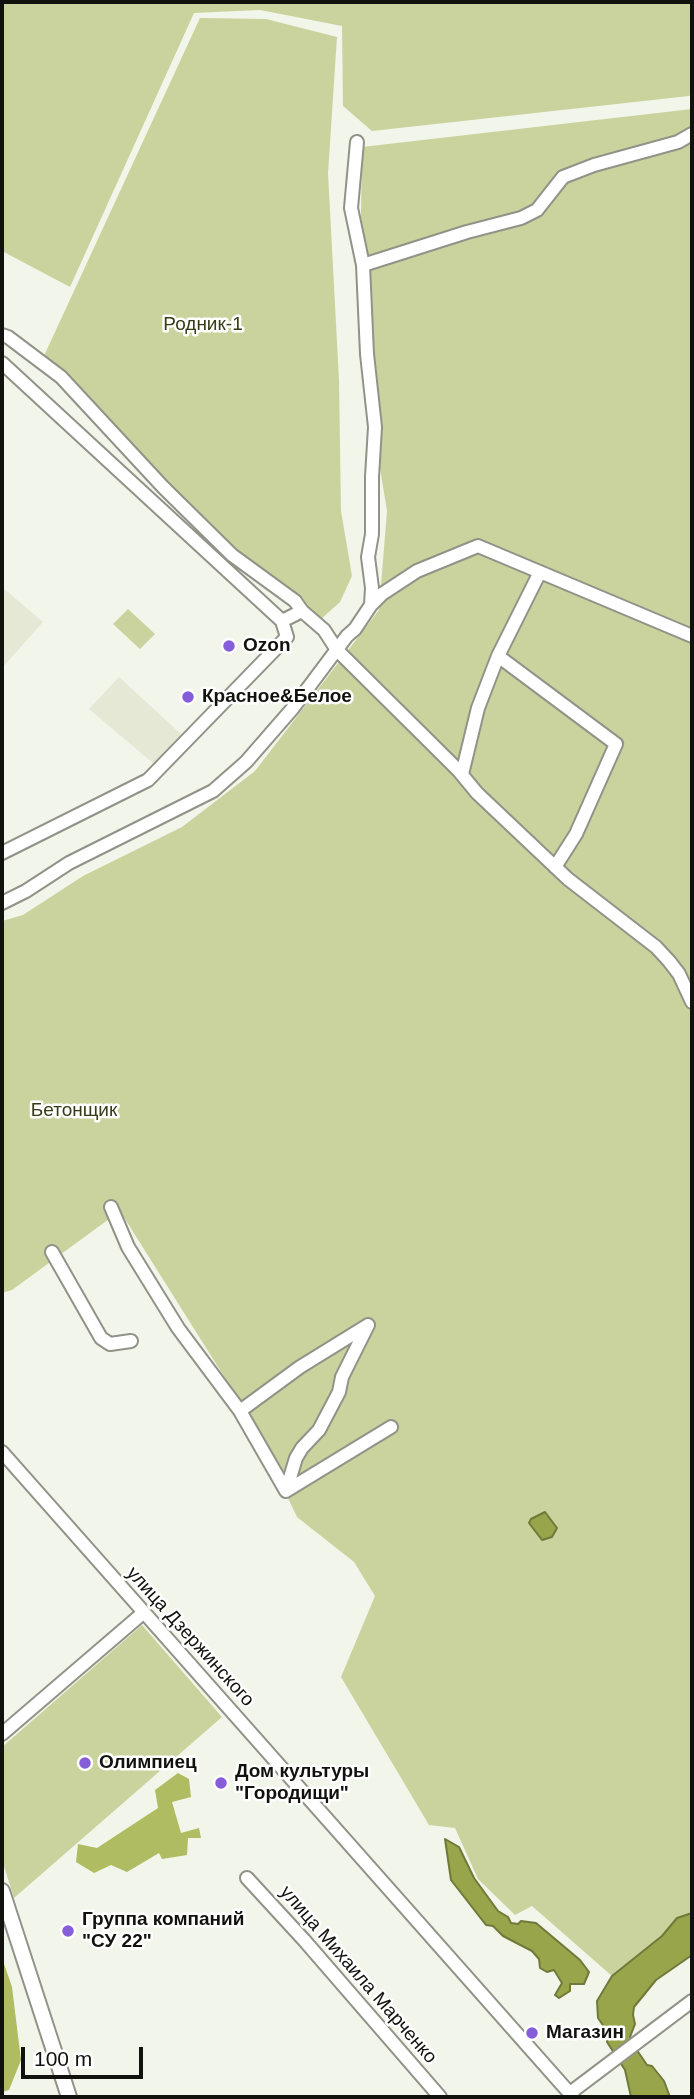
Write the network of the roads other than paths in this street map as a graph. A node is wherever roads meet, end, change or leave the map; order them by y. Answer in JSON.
{"nodes":[{"id":1,"x":692,"y":134,"type":"edge"},
{"id":2,"x":357,"y":142,"type":"dead end"},
{"id":3,"x":363,"y":265,"type":"junction"},
{"id":4,"x":2,"y":335,"type":"edge"},
{"id":5,"x":2,"y":363,"type":"edge"},
{"id":6,"x":540,"y":572,"type":"junction"},
{"id":7,"x":371,"y":605,"type":"junction"},
{"id":8,"x":302,"y":611,"type":"junction"},
{"id":9,"x":282,"y":621,"type":"junction"},
{"id":10,"x":692,"y":636,"type":"edge"},
{"id":11,"x":337,"y":650,"type":"junction"},
{"id":12,"x":498,"y":656,"type":"junction"},
{"id":13,"x":462,"y":774,"type":"junction"},
{"id":14,"x":2,"y":853,"type":"edge"},
{"id":15,"x":555,"y":867,"type":"junction"},
{"id":16,"x":2,"y":903,"type":"edge"},
{"id":17,"x":692,"y":1002,"type":"edge"},
{"id":18,"x":111,"y":1207,"type":"dead end"},
{"id":19,"x":52,"y":1252,"type":"dead end"},
{"id":20,"x":131,"y":1341,"type":"dead end"},
{"id":21,"x":240,"y":1410,"type":"junction"},
{"id":22,"x":391,"y":1427,"type":"dead end"},
{"id":23,"x":2,"y":1452,"type":"edge"},
{"id":24,"x":286,"y":1491,"type":"junction"},
{"id":25,"x":143,"y":1613,"type":"junction"},
{"id":26,"x":2,"y":1734,"type":"edge"},
{"id":27,"x":247,"y":1878,"type":"dead end"},
{"id":28,"x":2,"y":1891,"type":"edge"},
{"id":29,"x":692,"y":2001,"type":"edge"},
{"id":30,"x":572,"y":2095,"type":"edge"},
{"id":31,"x":69,"y":2097,"type":"edge"},
{"id":32,"x":440,"y":2097,"type":"edge"}],
"edges":[{"from":1,"to":3,"type":"street"},
{"from":2,"to":3,"type":"street"},
{"from":3,"to":7,"type":"street"},
{"from":4,"to":8,"type":"street"},
{"from":5,"to":9,"type":"street"},
{"from":6,"to":7,"type":"street"},
{"from":6,"to":10,"type":"street"},
{"from":6,"to":12,"type":"street"},
{"from":7,"to":11,"type":"street"},
{"from":8,"to":9,"type":"street"},
{"from":8,"to":11,"type":"street"},
{"from":9,"to":14,"type":"street"},
{"from":11,"to":13,"type":"street"},
{"from":11,"to":16,"type":"street"},
{"from":12,"to":13,"type":"street"},
{"from":12,"to":15,"type":"street"},
{"from":13,"to":15,"type":"street"},
{"from":15,"to":17,"type":"street"},
{"from":18,"to":21,"type":"street"},
{"from":19,"to":20,"type":"street"},
{"from":21,"to":24,"type":"street"},
{"from":21,"to":24,"type":"street"},
{"from":22,"to":24,"type":"street"},
{"from":23,"to":25,"type":"street","name":"улица Дзержинского"},
{"from":25,"to":26,"type":"street"},
{"from":25,"to":30,"type":"street","name":"улица Дзержинского"},
{"from":27,"to":32,"type":"street","name":"улица Михаила Марченко"},
{"from":28,"to":31,"type":"main road"},
{"from":29,"to":30,"type":"street"}]}
